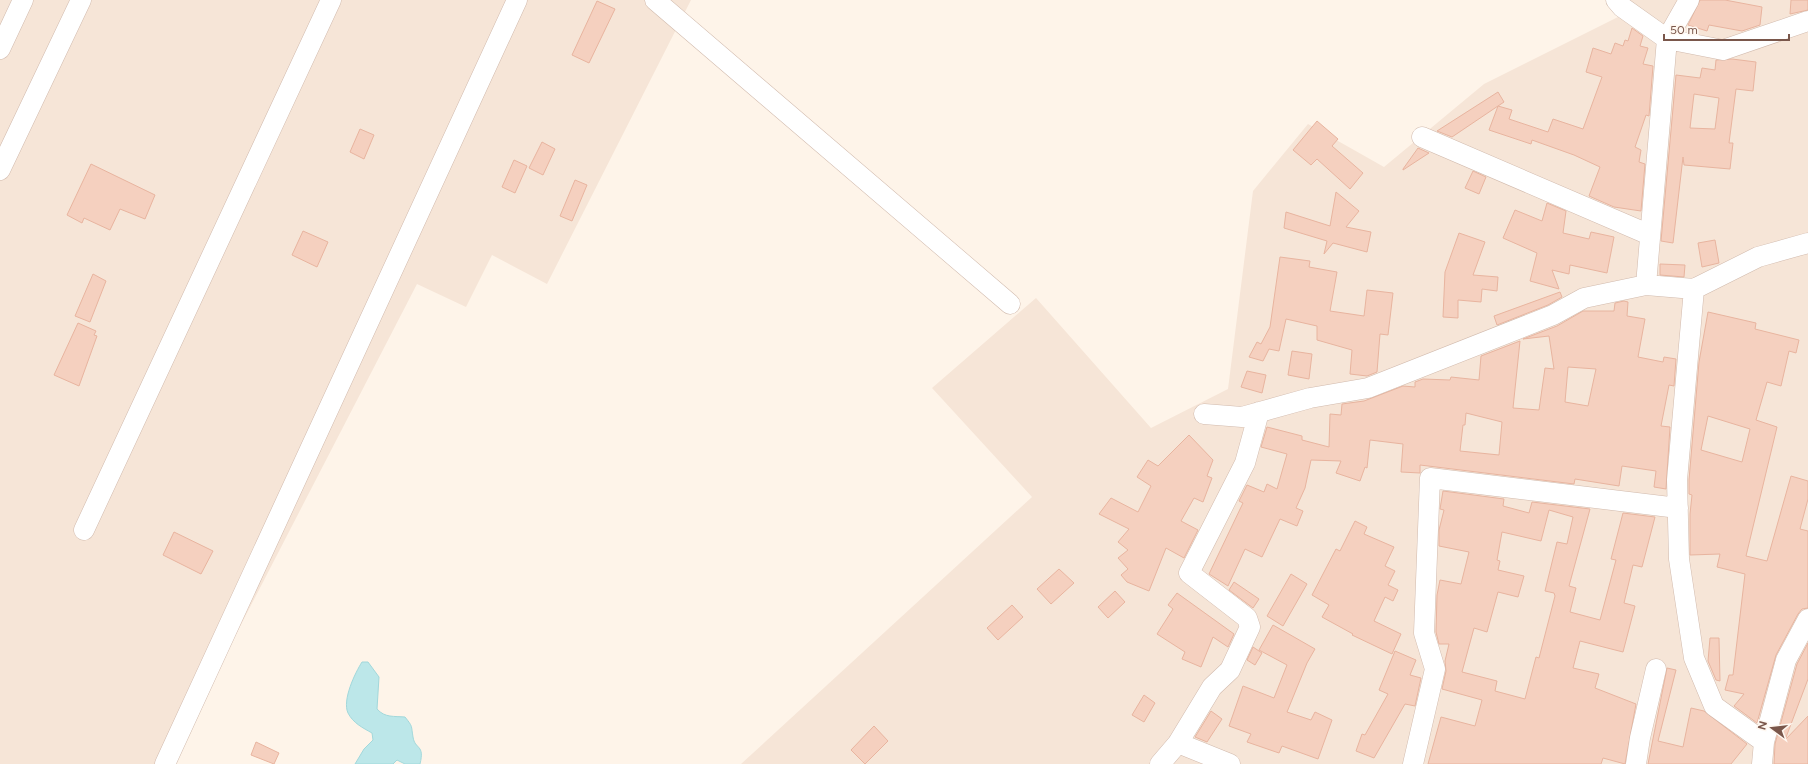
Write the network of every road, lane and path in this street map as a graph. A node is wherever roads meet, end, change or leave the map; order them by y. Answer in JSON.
{"nodes":[{"id":1,"x":23,"y":0,"type":"edge"},
{"id":2,"x":81,"y":0,"type":"edge"},
{"id":3,"x":331,"y":0,"type":"edge"},
{"id":4,"x":517,"y":0,"type":"edge"},
{"id":5,"x":655,"y":0,"type":"edge"},
{"id":6,"x":1616,"y":0,"type":"edge"},
{"id":7,"x":1689,"y":0,"type":"edge"},
{"id":8,"x":1808,"y":21,"type":"edge"},
{"id":9,"x":1667,"y":39,"type":"junction"},
{"id":10,"x":0,"y":49,"type":"edge"},
{"id":11,"x":1422,"y":137,"type":"dead end"},
{"id":12,"x":0,"y":170,"type":"edge"},
{"id":13,"x":1650,"y":235,"type":"junction"},
{"id":14,"x":1808,"y":243,"type":"edge"},
{"id":15,"x":1646,"y":285,"type":"junction"},
{"id":16,"x":1694,"y":289,"type":"junction"},
{"id":17,"x":1010,"y":304,"type":"dead end"},
{"id":18,"x":1260,"y":412,"type":"junction"},
{"id":19,"x":1204,"y":414,"type":"dead end"},
{"id":20,"x":1678,"y":508,"type":"junction"},
{"id":21,"x":84,"y":530,"type":"dead end"},
{"id":22,"x":1808,"y":619,"type":"edge"},
{"id":23,"x":1656,"y":669,"type":"dead end"},
{"id":24,"x":1764,"y":742,"type":"junction"},
{"id":25,"x":1178,"y":743,"type":"junction"},
{"id":26,"x":166,"y":764,"type":"edge"},
{"id":27,"x":1160,"y":764,"type":"edge"},
{"id":28,"x":1230,"y":764,"type":"edge"},
{"id":29,"x":1413,"y":764,"type":"edge"},
{"id":30,"x":1636,"y":764,"type":"edge"},
{"id":31,"x":1762,"y":764,"type":"edge"}],
"edges":[{"from":1,"to":10,"type":"street"},
{"from":2,"to":12,"type":"street"},
{"from":3,"to":21,"type":"street"},
{"from":4,"to":26,"type":"street"},
{"from":5,"to":17,"type":"street"},
{"from":6,"to":9,"type":"street"},
{"from":7,"to":9,"type":"street"},
{"from":8,"to":9,"type":"street"},
{"from":9,"to":13,"type":"street"},
{"from":11,"to":13,"type":"street"},
{"from":13,"to":15,"type":"street"},
{"from":14,"to":16,"type":"street"},
{"from":15,"to":16,"type":"street"},
{"from":15,"to":18,"type":"street"},
{"from":16,"to":20,"type":"street"},
{"from":18,"to":19,"type":"street"},
{"from":18,"to":25,"type":"street"},
{"from":20,"to":24,"type":"street"},
{"from":20,"to":29,"type":"street"},
{"from":22,"to":24,"type":"street"},
{"from":23,"to":30,"type":"street"},
{"from":24,"to":31,"type":"street"},
{"from":25,"to":27,"type":"street"},
{"from":25,"to":28,"type":"street"}]}
